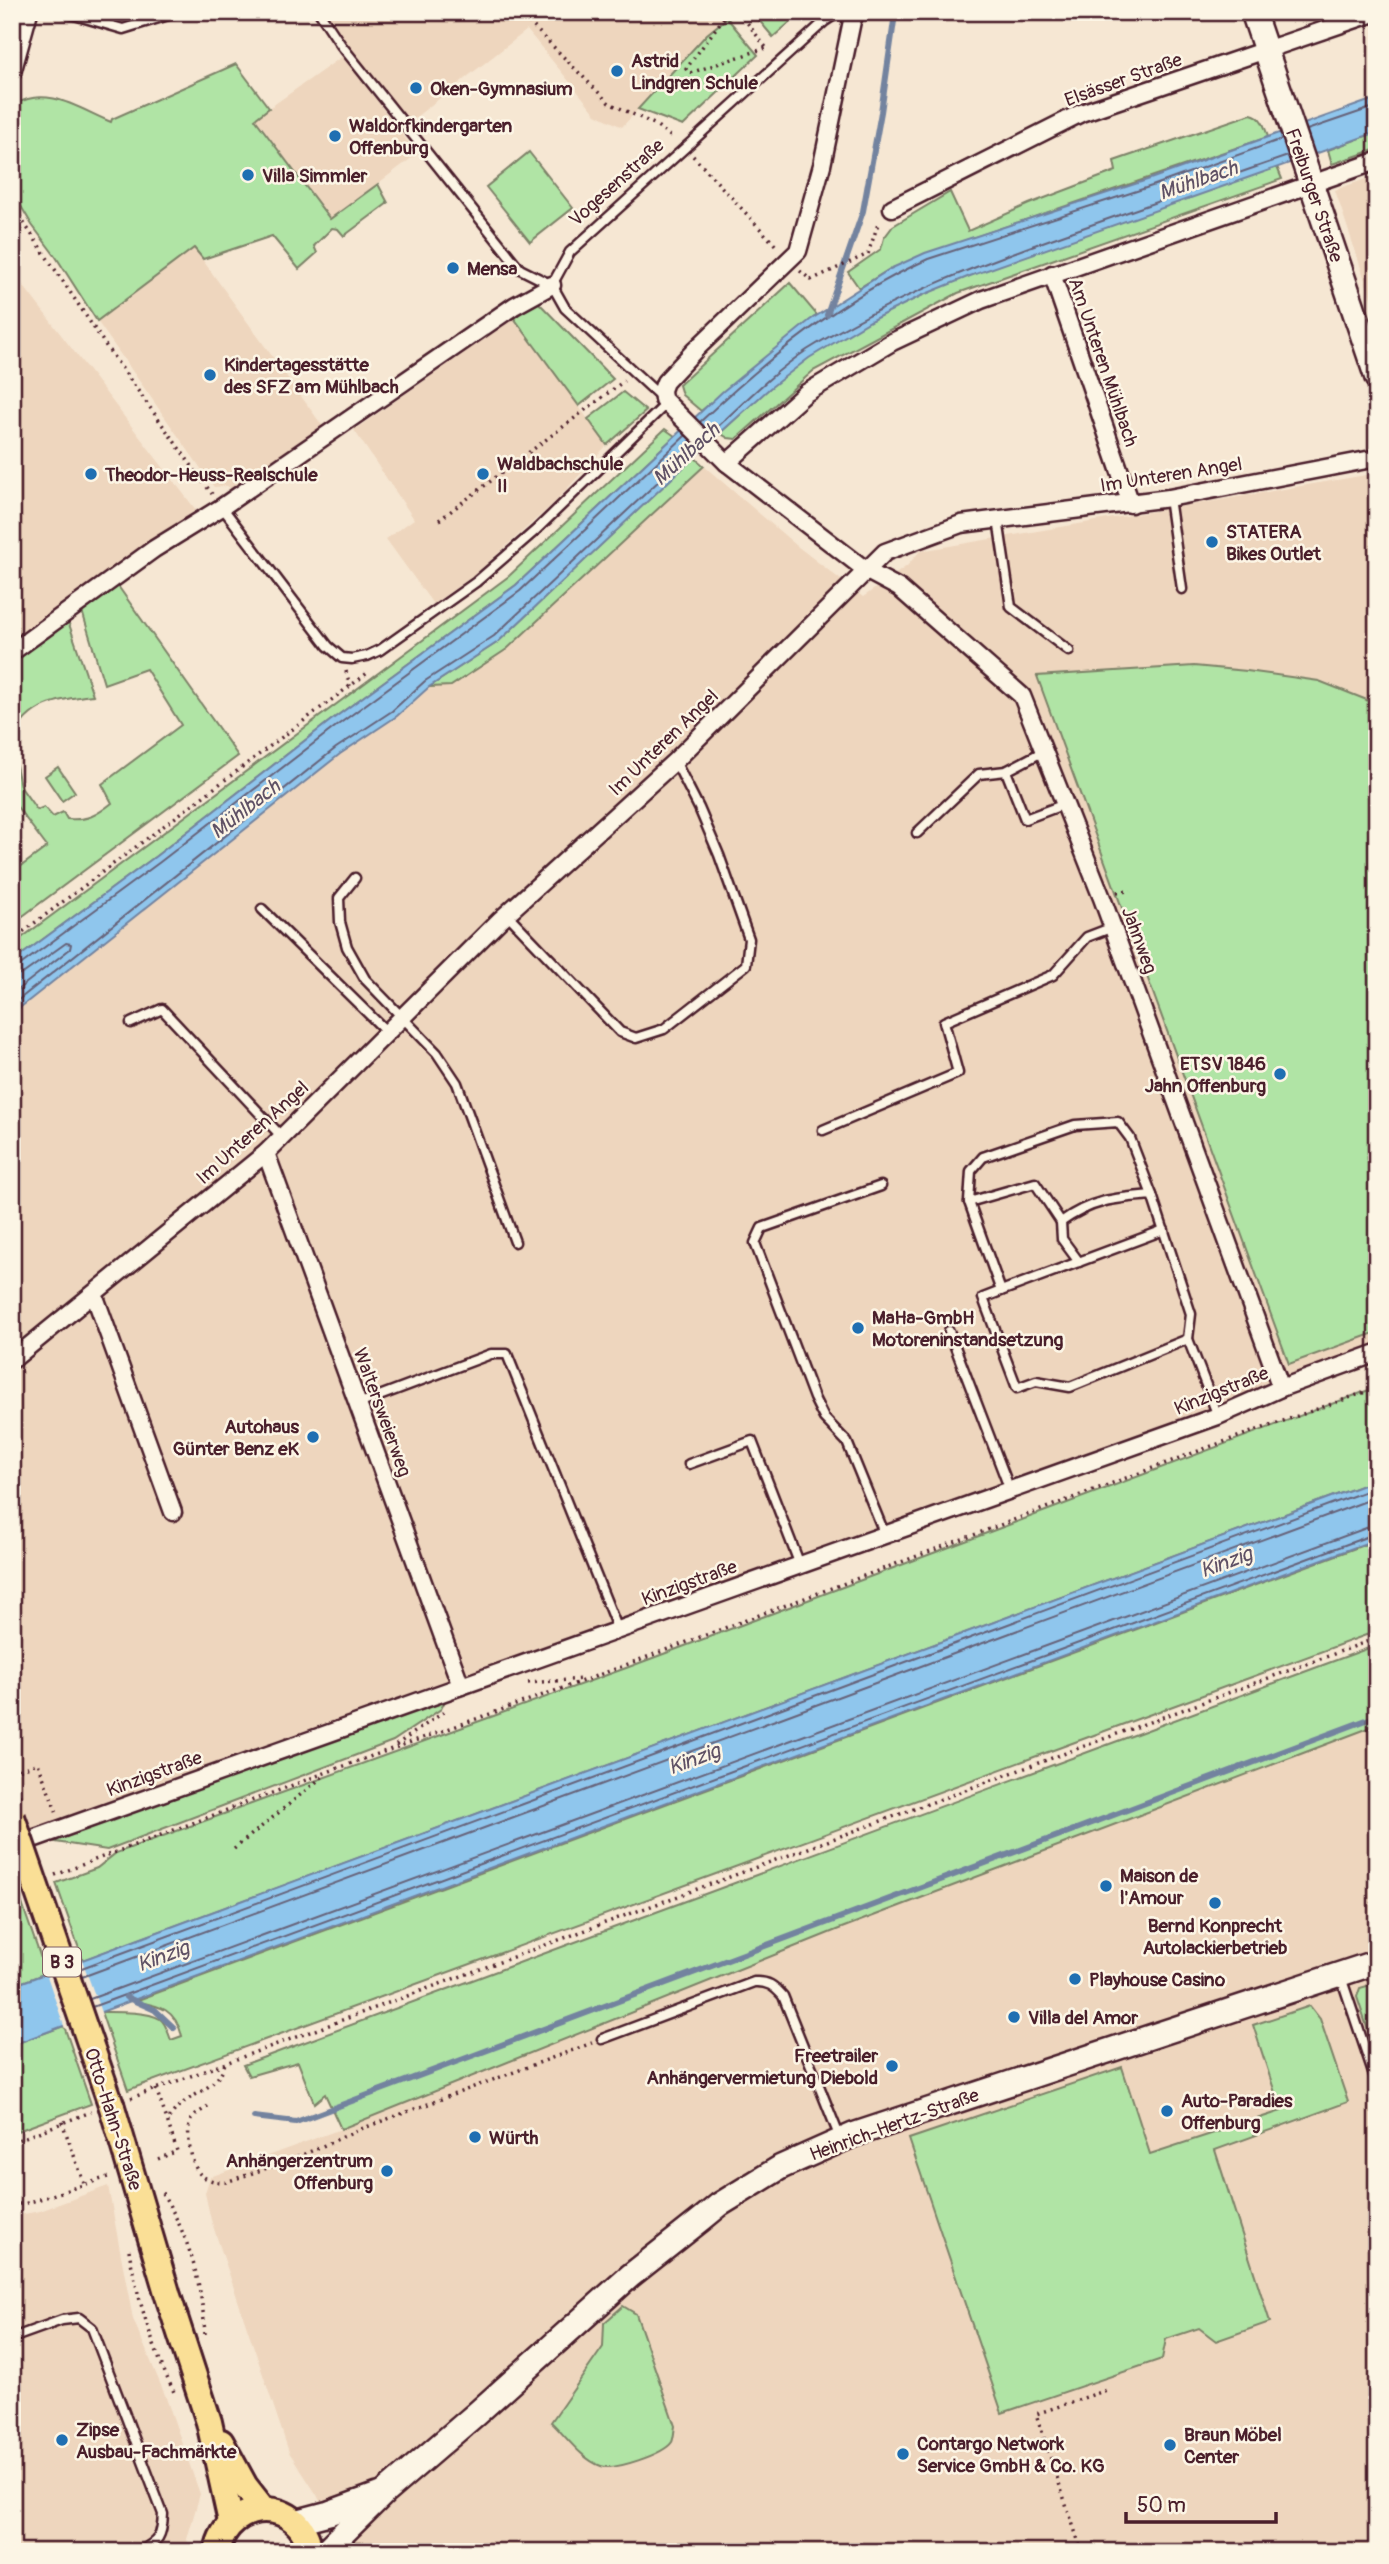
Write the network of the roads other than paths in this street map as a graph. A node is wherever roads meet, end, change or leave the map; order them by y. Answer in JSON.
{"nodes":[{"id":1,"x":29,"y":12,"type":"edge"},
{"id":2,"x":64,"y":12,"type":"edge"},
{"id":3,"x":178,"y":12,"type":"edge"},
{"id":4,"x":319,"y":12,"type":"edge"},
{"id":5,"x":839,"y":12,"type":"edge"},
{"id":6,"x":856,"y":12,"type":"edge"},
{"id":7,"x":1253,"y":12,"type":"edge"},
{"id":8,"x":1377,"y":12,"type":"edge"},
{"id":9,"x":1266,"y":52,"type":"junction"},
{"id":10,"x":12,"y":73,"type":"edge"},
{"id":11,"x":1377,"y":161,"type":"edge"},
{"id":12,"x":1312,"y":184,"type":"junction"},
{"id":13,"x":892,"y":208,"type":"road end"},
{"id":14,"x":1052,"y":274,"type":"junction"},
{"id":15,"x":552,"y":285,"type":"junction"},
{"id":16,"x":1377,"y":379,"type":"edge"},
{"id":17,"x":665,"y":401,"type":"junction"},
{"id":18,"x":721,"y":458,"type":"junction"},
{"id":19,"x":1377,"y":458,"type":"edge"},
{"id":20,"x":1169,"y":498,"type":"junction"},
{"id":21,"x":1131,"y":504,"type":"junction"},
{"id":22,"x":222,"y":508,"type":"junction"},
{"id":23,"x":998,"y":519,"type":"junction"},
{"id":24,"x":867,"y":571,"type":"junction"},
{"id":25,"x":1182,"y":589,"type":"dead end"},
{"id":26,"x":1069,"y":651,"type":"dead end"},
{"id":27,"x":12,"y":652,"type":"edge"},
{"id":28,"x":1044,"y":751,"type":"junction"},
{"id":29,"x":675,"y":761,"type":"junction"},
{"id":30,"x":1006,"y":771,"type":"junction"},
{"id":31,"x":1065,"y":804,"type":"junction"},
{"id":32,"x":917,"y":833,"type":"dead end"},
{"id":33,"x":355,"y":878,"type":"dead end"},
{"id":34,"x":262,"y":909,"type":"dead end"},
{"id":35,"x":507,"y":914,"type":"junction"},
{"id":36,"x":1113,"y":927,"type":"junction"},
{"id":37,"x":404,"y":1016,"type":"junction"},
{"id":38,"x":131,"y":1023,"type":"dead end"},
{"id":39,"x":387,"y":1032,"type":"junction"},
{"id":40,"x":823,"y":1130,"type":"dead end"},
{"id":41,"x":282,"y":1137,"type":"junction"},
{"id":42,"x":266,"y":1153,"type":"junction"},
{"id":43,"x":881,"y":1186,"type":"dead end"},
{"id":44,"x":1152,"y":1195,"type":"junction"},
{"id":45,"x":969,"y":1202,"type":"junction"},
{"id":46,"x":1061,"y":1222,"type":"junction"},
{"id":47,"x":1164,"y":1230,"type":"junction"},
{"id":48,"x":515,"y":1242,"type":"dead end"},
{"id":49,"x":1079,"y":1262,"type":"junction"},
{"id":50,"x":1001,"y":1290,"type":"junction"},
{"id":51,"x":94,"y":1294,"type":"junction"},
{"id":52,"x":949,"y":1331,"type":"dead end"},
{"id":53,"x":1188,"y":1339,"type":"junction"},
{"id":54,"x":1377,"y":1353,"type":"edge"},
{"id":55,"x":12,"y":1360,"type":"edge"},
{"id":56,"x":1281,"y":1388,"type":"junction"},
{"id":57,"x":358,"y":1404,"type":"junction"},
{"id":58,"x":1219,"y":1416,"type":"junction"},
{"id":59,"x":689,"y":1464,"type":"dead end"},
{"id":60,"x":1010,"y":1490,"type":"junction"},
{"id":61,"x":173,"y":1512,"type":"dead end"},
{"id":62,"x":885,"y":1535,"type":"junction"},
{"id":63,"x":800,"y":1565,"type":"junction"},
{"id":64,"x":618,"y":1630,"type":"junction"},
{"id":65,"x":461,"y":1686,"type":"junction"},
{"id":66,"x":12,"y":1817,"type":"edge"},
{"id":67,"x":12,"y":1846,"type":"edge"},
{"id":68,"x":1377,"y":1962,"type":"edge"},
{"id":69,"x":1340,"y":1975,"type":"junction"},
{"id":70,"x":601,"y":2039,"type":"road end"},
{"id":71,"x":1377,"y":2084,"type":"edge"},
{"id":72,"x":841,"y":2141,"type":"junction"},
{"id":73,"x":12,"y":2338,"type":"edge"},
{"id":74,"x":209,"y":2422,"type":"junction"},
{"id":75,"x":384,"y":2493,"type":"junction"},
{"id":76,"x":263,"y":2510,"type":"junction"},
{"id":77,"x":231,"y":2522,"type":"junction"},
{"id":78,"x":295,"y":2522,"type":"junction"},
{"id":79,"x":139,"y":2552,"type":"edge"},
{"id":80,"x":217,"y":2552,"type":"edge"},
{"id":81,"x":310,"y":2552,"type":"edge"},
{"id":82,"x":324,"y":2552,"type":"edge"}],
"edges":[{"from":1,"to":10,"type":"street"},
{"from":2,"to":3,"type":"lane"},
{"from":4,"to":15,"type":"lane"},
{"from":5,"to":15,"type":"lane","name":"Vogesenstraße"},
{"from":6,"to":17,"type":"street"},
{"from":7,"to":9,"type":"street","name":"Freiburger Straße"},
{"from":8,"to":9,"type":"street","name":"Elsässer Straße"},
{"from":9,"to":12,"type":"street","name":"Freiburger Straße"},
{"from":9,"to":13,"type":"street","name":"Elsässer Straße"},
{"from":11,"to":12,"type":"street","name":"Am Unteren Mühlbach"},
{"from":12,"to":14,"type":"street","name":"Am Unteren Mühlbach"},
{"from":12,"to":16,"type":"street","name":"Freiburger Straße"},
{"from":14,"to":18,"type":"street","name":"Am Unteren Mühlbach"},
{"from":14,"to":21,"type":"street","name":"Am Unteren Mühlbach"},
{"from":15,"to":17,"type":"lane"},
{"from":15,"to":22,"type":"street"},
{"from":17,"to":18,"type":"street"},
{"from":17,"to":22,"type":"lane"},
{"from":18,"to":24,"type":"street"},
{"from":19,"to":20,"type":"street","name":"Im Unteren Angel"},
{"from":20,"to":21,"type":"street","name":"Im Unteren Angel"},
{"from":20,"to":25,"type":"lane"},
{"from":21,"to":23,"type":"street","name":"Im Unteren Angel"},
{"from":22,"to":27,"type":"street"},
{"from":23,"to":24,"type":"street","name":"Im Unteren Angel"},
{"from":23,"to":26,"type":"lane"},
{"from":24,"to":28,"type":"street","name":"Jahnweg"},
{"from":24,"to":29,"type":"street","name":"Im Unteren Angel"},
{"from":28,"to":30,"type":"lane"},
{"from":28,"to":31,"type":"street","name":"Jahnweg"},
{"from":29,"to":35,"type":"street","name":"Im Unteren Angel"},
{"from":29,"to":35,"type":"lane"},
{"from":30,"to":31,"type":"lane"},
{"from":30,"to":32,"type":"lane"},
{"from":31,"to":36,"type":"street","name":"Jahnweg"},
{"from":33,"to":37,"type":"lane"},
{"from":34,"to":39,"type":"lane"},
{"from":35,"to":37,"type":"street","name":"Im Unteren Angel"},
{"from":36,"to":40,"type":"lane"},
{"from":36,"to":56,"type":"street","name":"Jahnweg"},
{"from":37,"to":39,"type":"street","name":"Im Unteren Angel"},
{"from":37,"to":48,"type":"lane"},
{"from":38,"to":41,"type":"lane"},
{"from":39,"to":41,"type":"street","name":"Im Unteren Angel"},
{"from":41,"to":42,"type":"street","name":"Im Unteren Angel"},
{"from":42,"to":51,"type":"street","name":"Im Unteren Angel"},
{"from":42,"to":57,"type":"street","name":"Waltersweierweg"},
{"from":43,"to":62,"type":"lane"},
{"from":44,"to":45,"type":"lane"},
{"from":44,"to":46,"type":"lane"},
{"from":44,"to":47,"type":"lane"},
{"from":45,"to":46,"type":"lane"},
{"from":45,"to":50,"type":"lane"},
{"from":46,"to":49,"type":"lane"},
{"from":47,"to":49,"type":"lane"},
{"from":47,"to":53,"type":"lane"},
{"from":49,"to":50,"type":"lane"},
{"from":50,"to":53,"type":"lane"},
{"from":51,"to":55,"type":"street","name":"Im Unteren Angel"},
{"from":51,"to":61,"type":"street"},
{"from":52,"to":60,"type":"lane"},
{"from":53,"to":58,"type":"lane"},
{"from":54,"to":56,"type":"street","name":"Kinzigstraße"},
{"from":56,"to":58,"type":"street","name":"Kinzigstraße"},
{"from":57,"to":64,"type":"lane"},
{"from":57,"to":65,"type":"street","name":"Waltersweierweg"},
{"from":58,"to":60,"type":"street","name":"Kinzigstraße"},
{"from":59,"to":63,"type":"lane"},
{"from":60,"to":62,"type":"street","name":"Kinzigstraße"},
{"from":62,"to":63,"type":"street","name":"Kinzigstraße"},
{"from":63,"to":64,"type":"street","name":"Kinzigstraße"},
{"from":64,"to":65,"type":"street","name":"Kinzigstraße"},
{"from":65,"to":67,"type":"street","name":"Kinzigstraße"},
{"from":66,"to":74,"type":"main road","name":"Otto-Hahn-Straße","number":"B 3","bridge":true},
{"from":68,"to":69,"type":"street","name":"Heinrich-Hertz-Straße"},
{"from":69,"to":71,"type":"lane"},
{"from":69,"to":72,"type":"street","name":"Heinrich-Hertz-Straße"},
{"from":70,"to":72,"type":"lane"},
{"from":72,"to":75,"type":"street","name":"Heinrich-Hertz-Straße"},
{"from":73,"to":79,"type":"lane"},
{"from":74,"to":76,"type":"main road","name":"Otto-Hahn-Straße","number":"B 3"},
{"from":74,"to":77,"type":"main road","name":"Otto-Hahn-Straße","number":"B 3"},
{"from":75,"to":78,"type":"street","name":"Heinrich-Hertz-Straße"},
{"from":75,"to":82,"type":"street","name":"Heinrich-Hertz-Straße"},
{"from":76,"to":77,"type":"main road"},
{"from":76,"to":78,"type":"main road"},
{"from":77,"to":80,"type":"main road"},
{"from":78,"to":81,"type":"main road"}]}
